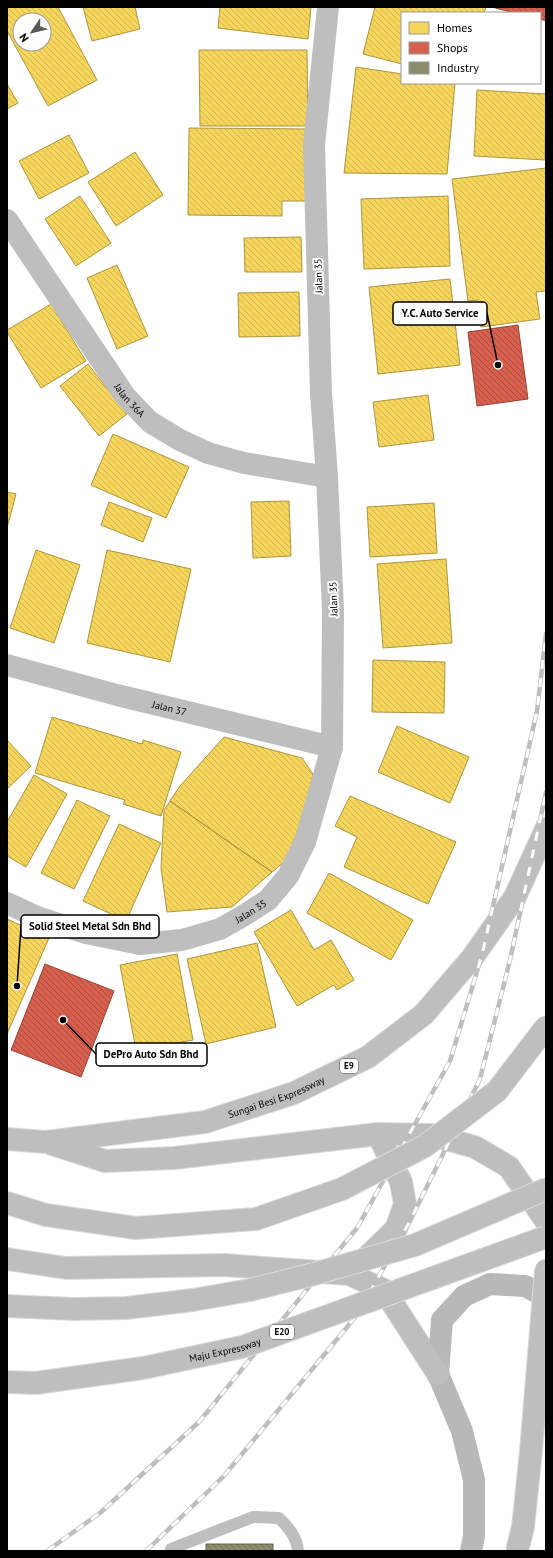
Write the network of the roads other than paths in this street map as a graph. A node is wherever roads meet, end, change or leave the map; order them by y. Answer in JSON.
{"nodes":[{"id":1,"x":328,"y":7,"type":"edge"},
{"id":2,"x":7,"y":220,"type":"edge"},
{"id":3,"x":327,"y":477,"type":"junction"},
{"id":4,"x":7,"y":665,"type":"edge"},
{"id":5,"x":332,"y":746,"type":"junction"},
{"id":6,"x":546,"y":829,"type":"edge"},
{"id":7,"x":7,"y":903,"type":"edge"},
{"id":8,"x":546,"y":1027,"type":"edge"},
{"id":9,"x":378,"y":1134,"type":"junction"},
{"id":10,"x":7,"y":1139,"type":"edge"},
{"id":11,"x":46,"y":1142,"type":"junction"},
{"id":12,"x":546,"y":1189,"type":"edge"},
{"id":13,"x":7,"y":1203,"type":"edge"},
{"id":14,"x":546,"y":1221,"type":"edge"},
{"id":15,"x":546,"y":1236,"type":"edge"},
{"id":16,"x":7,"y":1259,"type":"edge"},
{"id":17,"x":546,"y":1270,"type":"edge"},
{"id":18,"x":349,"y":1274,"type":"junction"},
{"id":19,"x":546,"y":1297,"type":"edge"},
{"id":20,"x":7,"y":1306,"type":"edge"},
{"id":21,"x":438,"y":1374,"type":"junction"},
{"id":22,"x":7,"y":1382,"type":"edge"},
{"id":23,"x":171,"y":1551,"type":"edge"},
{"id":24,"x":298,"y":1551,"type":"edge"},
{"id":25,"x":471,"y":1551,"type":"edge"},
{"id":26,"x":517,"y":1551,"type":"edge"}],
"edges":[{"from":1,"to":3,"type":"main road","name":"Jalan 35"},
{"from":2,"to":3,"type":"main road","name":"Jalan 36A"},
{"from":3,"to":5,"type":"main road","name":"Jalan 35"},
{"from":4,"to":5,"type":"main road","name":"Jalan 37"},
{"from":5,"to":7,"type":"main road","name":"Jalan 35"},
{"from":6,"to":11,"type":"main road","name":"Sungai Besi Expressway","number":"E9"},
{"from":8,"to":13,"type":"main road","bridge":true},
{"from":9,"to":11,"type":"main road"},
{"from":9,"to":14,"type":"main road"},
{"from":9,"to":18,"type":"main road"},
{"from":10,"to":11,"type":"main road","name":"Sungai Besi Expressway","number":"E9"},
{"from":12,"to":20,"type":"main road","bridge":true},
{"from":15,"to":22,"type":"main road","name":"Maju Expressway","number":"E20","bridge":true},
{"from":16,"to":18,"type":"main road"},
{"from":17,"to":26,"type":"main road","bridge":true},
{"from":18,"to":21,"type":"main road"},
{"from":19,"to":21,"type":"main road"},
{"from":21,"to":25,"type":"main road"},
{"from":23,"to":24,"type":"lane"}]}
